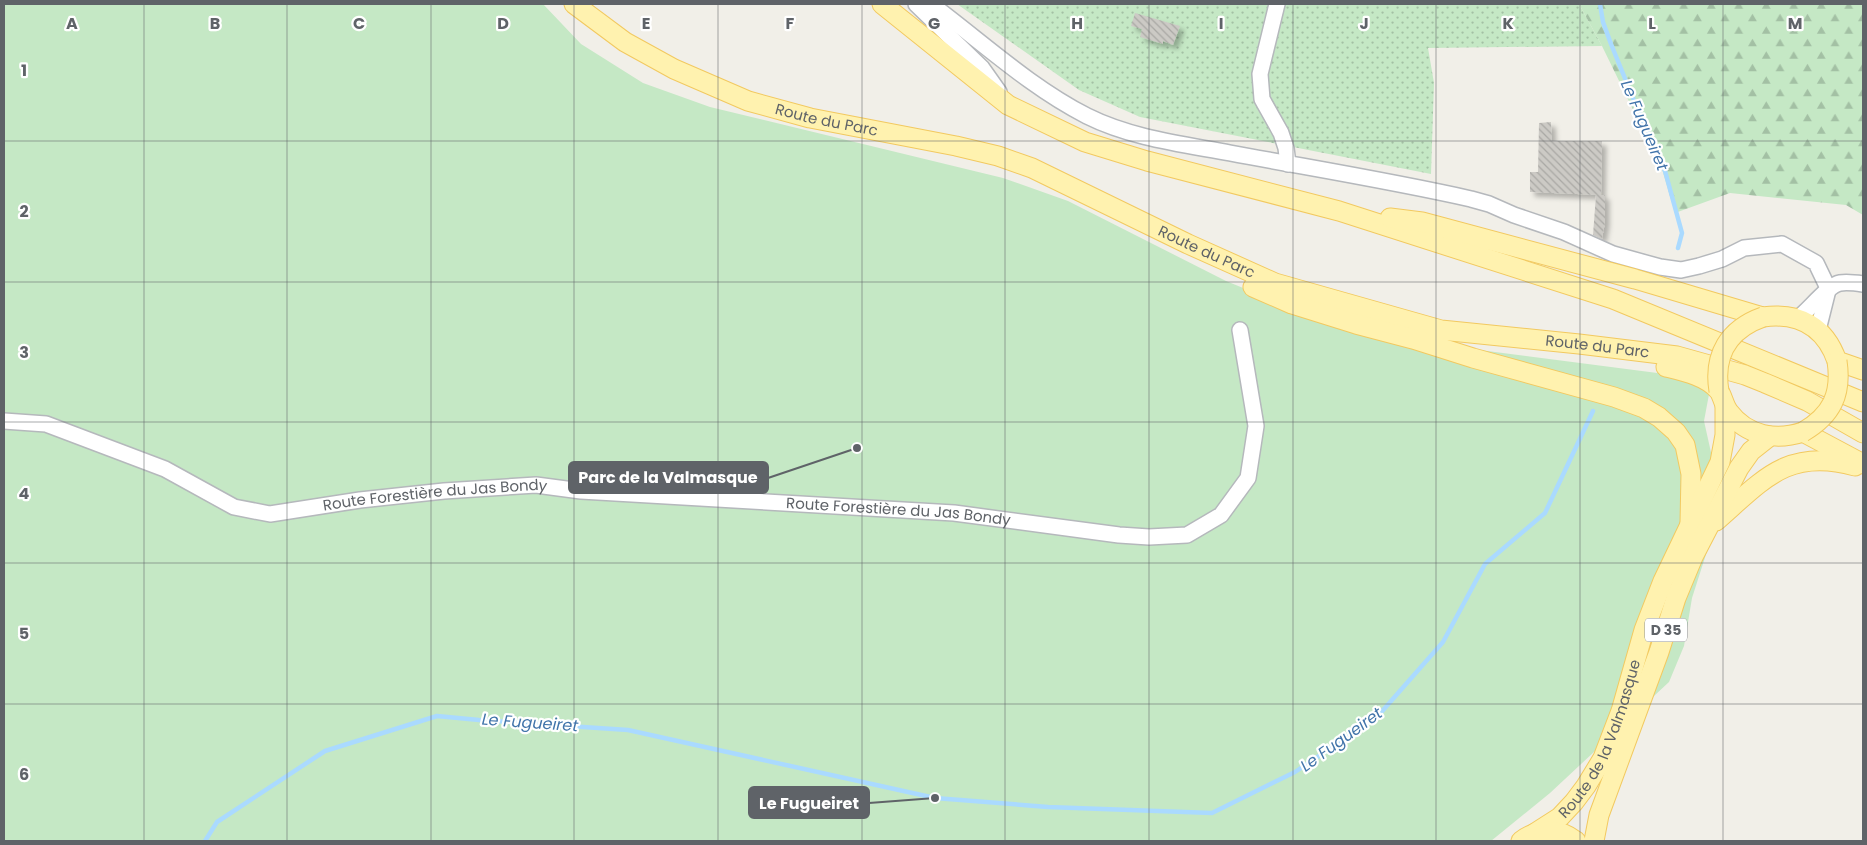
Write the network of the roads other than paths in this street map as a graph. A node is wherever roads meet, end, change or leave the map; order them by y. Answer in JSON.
{"nodes":[{"id":1,"x":574,"y":4,"type":"edge"},
{"id":2,"x":882,"y":4,"type":"edge"},
{"id":3,"x":916,"y":4,"type":"edge"},
{"id":4,"x":931,"y":4,"type":"edge"},
{"id":5,"x":1277,"y":4,"type":"edge"},
{"id":6,"x":1008,"y":105,"type":"junction"},
{"id":7,"x":1288,"y":164,"type":"junction"},
{"id":8,"x":1339,"y":211,"type":"junction"},
{"id":9,"x":1159,"y":229,"type":"junction"},
{"id":10,"x":1863,"y":284,"type":"edge"},
{"id":11,"x":1828,"y":288,"type":"junction"},
{"id":12,"x":1763,"y":317,"type":"junction"},
{"id":13,"x":1798,"y":318,"type":"junction"},
{"id":14,"x":1240,"y":330,"type":"dead end"},
{"id":15,"x":1818,"y":330,"type":"junction"},
{"id":16,"x":1414,"y":339,"type":"junction"},
{"id":17,"x":1837,"y":361,"type":"junction"},
{"id":18,"x":1863,"y":370,"type":"edge"},
{"id":19,"x":1722,"y":399,"type":"junction"},
{"id":20,"x":1863,"y":402,"type":"edge"},
{"id":21,"x":4,"y":421,"type":"edge"},
{"id":22,"x":1803,"y":432,"type":"junction"},
{"id":23,"x":1863,"y":433,"type":"edge"},
{"id":24,"x":1770,"y":436,"type":"junction"},
{"id":25,"x":1863,"y":464,"type":"edge"},
{"id":26,"x":1863,"y":468,"type":"edge"},
{"id":27,"x":1690,"y":523,"type":"junction"},
{"id":28,"x":1708,"y":529,"type":"junction"},
{"id":29,"x":1528,"y":837,"type":"edge"},
{"id":30,"x":1576,"y":841,"type":"edge"},
{"id":31,"x":1594,"y":841,"type":"edge"}],
"edges":[{"from":1,"to":9,"type":"main road","name":"Route du Parc"},
{"from":2,"to":6,"type":"main road"},
{"from":3,"to":6,"type":"street"},
{"from":4,"to":7,"type":"street"},
{"from":5,"to":7,"type":"street"},
{"from":6,"to":8,"type":"main road"},
{"from":7,"to":11,"type":"street"},
{"from":8,"to":12,"type":"main road"},
{"from":8,"to":20,"type":"main road"},
{"from":9,"to":16,"type":"main road"},
{"from":9,"to":23,"type":"main road","name":"Route du Parc"},
{"from":10,"to":11,"type":"street"},
{"from":11,"to":13,"type":"street"},
{"from":11,"to":15,"type":"street"},
{"from":12,"to":13,"type":"main road"},
{"from":12,"to":19,"type":"main road","bridge":true},
{"from":13,"to":15,"type":"main road"},
{"from":14,"to":21,"type":"street","name":"Route Forestière du Jas Bondy"},
{"from":15,"to":17,"type":"main road"},
{"from":16,"to":19,"type":"main road"},
{"from":16,"to":27,"type":"main road"},
{"from":17,"to":18,"type":"main road"},
{"from":17,"to":22,"type":"main road","bridge":true},
{"from":19,"to":24,"type":"main road"},
{"from":19,"to":27,"type":"main road","name":"Route de la Valmasque","number":"D 35"},
{"from":22,"to":24,"type":"main road"},
{"from":22,"to":25,"type":"main road"},
{"from":24,"to":28,"type":"main road","name":"Route de la Valmasque","number":"D 35"},
{"from":26,"to":28,"type":"main road"},
{"from":27,"to":29,"type":"main road","name":"Route de la Valmasque","number":"D 35"},
{"from":28,"to":31,"type":"main road","name":"Route de la Valmasque","number":"D 35"},
{"from":29,"to":30,"type":"main road"}]}
